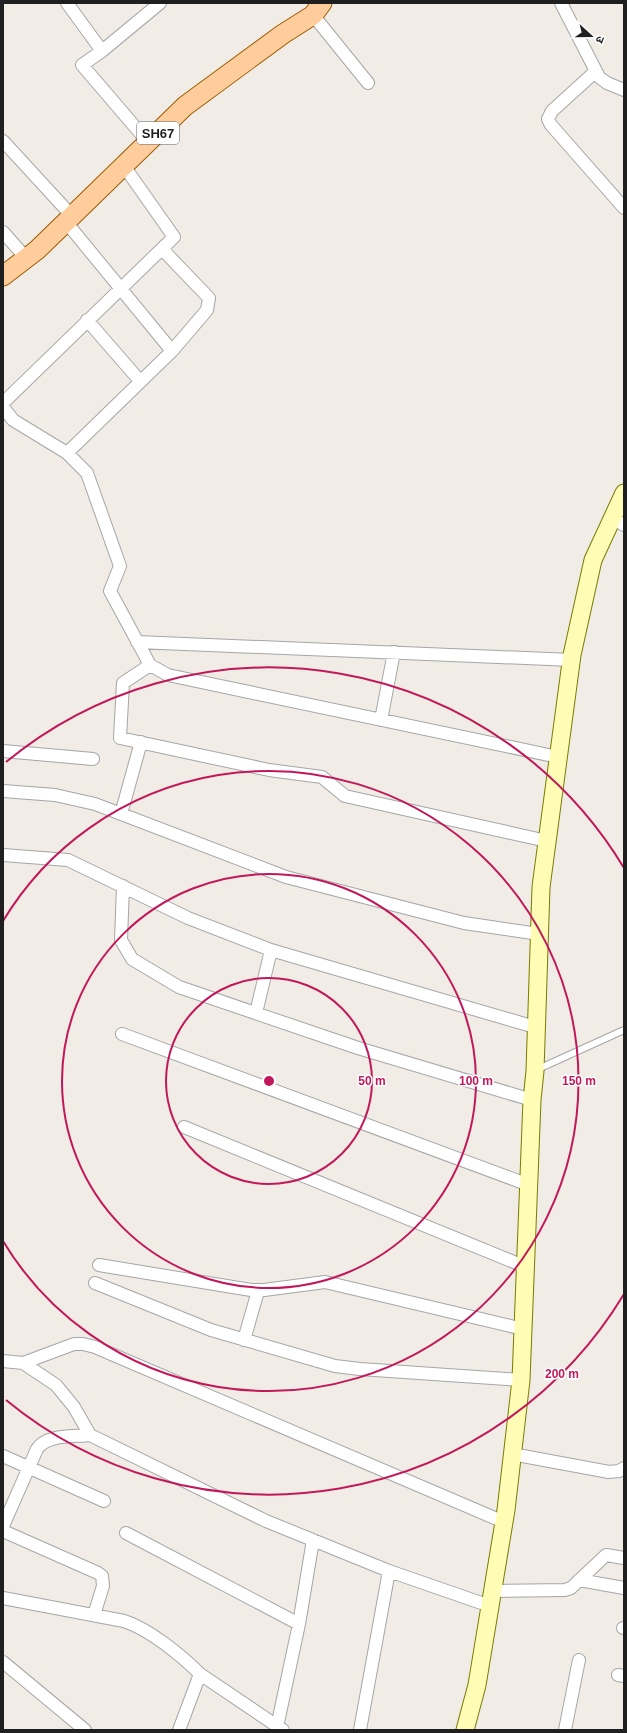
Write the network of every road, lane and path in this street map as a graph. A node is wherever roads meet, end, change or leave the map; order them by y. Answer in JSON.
{"nodes":[{"id":1,"x":67,"y":3,"type":"edge"},
{"id":2,"x":160,"y":3,"type":"edge"},
{"id":3,"x":561,"y":3,"type":"edge"},
{"id":4,"x":318,"y":9,"type":"edge"},
{"id":5,"x":102,"y":51,"type":"junction"},
{"id":6,"x":596,"y":71,"type":"junction"},
{"id":7,"x":368,"y":83,"type":"dead end"},
{"id":8,"x":624,"y":90,"type":"edge"},
{"id":9,"x":3,"y":141,"type":"edge"},
{"id":10,"x":148,"y":142,"type":"junction"},
{"id":11,"x":124,"y":166,"type":"junction"},
{"id":12,"x":624,"y":208,"type":"edge"},
{"id":13,"x":69,"y":219,"type":"junction"},
{"id":14,"x":3,"y":232,"type":"edge"},
{"id":15,"x":162,"y":249,"type":"junction"},
{"id":16,"x":26,"y":258,"type":"junction"},
{"id":17,"x":3,"y":276,"type":"edge"},
{"id":18,"x":120,"y":288,"type":"junction"},
{"id":19,"x":87,"y":320,"type":"junction"},
{"id":20,"x":172,"y":351,"type":"junction"},
{"id":21,"x":140,"y":382,"type":"junction"},
{"id":22,"x":3,"y":403,"type":"edge"},
{"id":23,"x":3,"y":407,"type":"edge"},
{"id":24,"x":67,"y":453,"type":"junction"},
{"id":25,"x":624,"y":493,"type":"edge"},
{"id":26,"x":618,"y":522,"type":"edge"},
{"id":27,"x":137,"y":642,"type":"junction"},
{"id":28,"x":394,"y":652,"type":"junction"},
{"id":29,"x":572,"y":660,"type":"junction"},
{"id":30,"x":150,"y":664,"type":"junction"},
{"id":31,"x":381,"y":720,"type":"junction"},
{"id":32,"x":141,"y":742,"type":"junction"},
{"id":33,"x":3,"y":751,"type":"edge"},
{"id":34,"x":558,"y":757,"type":"junction"},
{"id":35,"x":93,"y":759,"type":"dead end"},
{"id":36,"x":3,"y":791,"type":"edge"},
{"id":37,"x":121,"y":814,"type":"junction"},
{"id":38,"x":547,"y":841,"type":"junction"},
{"id":39,"x":3,"y":855,"type":"edge"},
{"id":40,"x":123,"y":886,"type":"junction"},
{"id":41,"x":539,"y":934,"type":"junction"},
{"id":42,"x":271,"y":950,"type":"junction"},
{"id":43,"x":256,"y":1013,"type":"junction"},
{"id":44,"x":535,"y":1027,"type":"junction"},
{"id":45,"x":624,"y":1030,"type":"edge"},
{"id":46,"x":122,"y":1034,"type":"dead end"},
{"id":47,"x":535,"y":1071,"type":"junction"},
{"id":48,"x":532,"y":1100,"type":"junction"},
{"id":49,"x":184,"y":1127,"type":"dead end"},
{"id":50,"x":529,"y":1185,"type":"junction"},
{"id":51,"x":99,"y":1265,"type":"dead end"},
{"id":52,"x":526,"y":1267,"type":"junction"},
{"id":53,"x":95,"y":1283,"type":"dead end"},
{"id":54,"x":258,"y":1291,"type":"junction"},
{"id":55,"x":523,"y":1330,"type":"junction"},
{"id":56,"x":244,"y":1340,"type":"junction"},
{"id":57,"x":3,"y":1361,"type":"edge"},
{"id":58,"x":23,"y":1363,"type":"junction"},
{"id":59,"x":520,"y":1380,"type":"junction"},
{"id":60,"x":90,"y":1436,"type":"junction"},
{"id":61,"x":512,"y":1454,"type":"junction"},
{"id":62,"x":3,"y":1456,"type":"edge"},
{"id":63,"x":29,"y":1468,"type":"junction"},
{"id":64,"x":624,"y":1468,"type":"edge"},
{"id":65,"x":104,"y":1501,"type":"dead end"},
{"id":66,"x":504,"y":1522,"type":"junction"},
{"id":67,"x":3,"y":1526,"type":"edge"},
{"id":68,"x":3,"y":1531,"type":"edge"},
{"id":69,"x":126,"y":1533,"type":"dead end"},
{"id":70,"x":313,"y":1540,"type":"junction"},
{"id":71,"x":624,"y":1558,"type":"edge"},
{"id":72,"x":389,"y":1571,"type":"junction"},
{"id":73,"x":579,"y":1580,"type":"junction"},
{"id":74,"x":624,"y":1588,"type":"edge"},
{"id":75,"x":3,"y":1598,"type":"edge"},
{"id":76,"x":491,"y":1598,"type":"junction"},
{"id":77,"x":94,"y":1615,"type":"junction"},
{"id":78,"x":299,"y":1624,"type":"junction"},
{"id":79,"x":579,"y":1660,"type":"dead end"},
{"id":80,"x":3,"y":1662,"type":"edge"},
{"id":81,"x":200,"y":1674,"type":"junction"},
{"id":82,"x":281,"y":1729,"type":"edge"},
{"id":83,"x":85,"y":1730,"type":"edge"},
{"id":84,"x":179,"y":1730,"type":"edge"},
{"id":85,"x":360,"y":1730,"type":"edge"},
{"id":86,"x":465,"y":1730,"type":"edge"},
{"id":87,"x":565,"y":1730,"type":"edge"}],
"edges":[{"from":1,"to":5,"type":"street"},
{"from":2,"to":5,"type":"street"},
{"from":3,"to":6,"type":"street"},
{"from":4,"to":7,"type":"street"},
{"from":4,"to":10,"type":"main road","number":"SH67"},
{"from":5,"to":10,"type":"street"},
{"from":6,"to":8,"type":"street"},
{"from":6,"to":12,"type":"street"},
{"from":9,"to":13,"type":"street"},
{"from":10,"to":11,"type":"main road","number":"SH67"},
{"from":11,"to":13,"type":"main road","number":"SH67"},
{"from":11,"to":15,"type":"street"},
{"from":13,"to":16,"type":"main road","number":"SH67"},
{"from":13,"to":18,"type":"street"},
{"from":14,"to":16,"type":"street"},
{"from":15,"to":18,"type":"street"},
{"from":15,"to":20,"type":"street"},
{"from":16,"to":17,"type":"main road","number":"SH67"},
{"from":18,"to":19,"type":"street"},
{"from":18,"to":20,"type":"street"},
{"from":19,"to":21,"type":"street"},
{"from":19,"to":22,"type":"street"},
{"from":20,"to":21,"type":"street"},
{"from":21,"to":24,"type":"street"},
{"from":23,"to":24,"type":"street"},
{"from":24,"to":27,"type":"street"},
{"from":25,"to":26,"type":"main road"},
{"from":26,"to":29,"type":"main road"},
{"from":27,"to":28,"type":"street"},
{"from":27,"to":30,"type":"street"},
{"from":28,"to":29,"type":"street"},
{"from":28,"to":31,"type":"street"},
{"from":29,"to":34,"type":"main road"},
{"from":30,"to":31,"type":"street"},
{"from":30,"to":32,"type":"street"},
{"from":31,"to":34,"type":"street"},
{"from":32,"to":37,"type":"street"},
{"from":32,"to":38,"type":"street"},
{"from":33,"to":35,"type":"street"},
{"from":34,"to":38,"type":"main road"},
{"from":36,"to":37,"type":"street"},
{"from":37,"to":41,"type":"street"},
{"from":38,"to":41,"type":"main road"},
{"from":39,"to":40,"type":"street"},
{"from":40,"to":42,"type":"street"},
{"from":40,"to":43,"type":"street"},
{"from":41,"to":44,"type":"main road"},
{"from":42,"to":43,"type":"street"},
{"from":42,"to":44,"type":"street"},
{"from":43,"to":48,"type":"street"},
{"from":44,"to":47,"type":"main road"},
{"from":45,"to":47,"type":"lane"},
{"from":46,"to":50,"type":"street"},
{"from":47,"to":48,"type":"main road"},
{"from":48,"to":50,"type":"main road"},
{"from":49,"to":52,"type":"street"},
{"from":50,"to":52,"type":"main road"},
{"from":51,"to":54,"type":"street"},
{"from":52,"to":55,"type":"main road"},
{"from":53,"to":56,"type":"street"},
{"from":54,"to":55,"type":"street"},
{"from":54,"to":56,"type":"street"},
{"from":55,"to":59,"type":"main road"},
{"from":56,"to":59,"type":"street"},
{"from":57,"to":58,"type":"street"},
{"from":58,"to":60,"type":"street"},
{"from":58,"to":66,"type":"street"},
{"from":59,"to":61,"type":"main road"},
{"from":60,"to":63,"type":"street"},
{"from":60,"to":70,"type":"street"},
{"from":61,"to":64,"type":"street"},
{"from":61,"to":66,"type":"main road"},
{"from":62,"to":63,"type":"street"},
{"from":63,"to":65,"type":"street"},
{"from":63,"to":67,"type":"street"},
{"from":66,"to":76,"type":"main road"},
{"from":68,"to":77,"type":"street"},
{"from":69,"to":78,"type":"street"},
{"from":70,"to":72,"type":"street"},
{"from":70,"to":78,"type":"street"},
{"from":71,"to":73,"type":"street"},
{"from":72,"to":76,"type":"street"},
{"from":72,"to":85,"type":"street"},
{"from":73,"to":74,"type":"street"},
{"from":73,"to":76,"type":"street"},
{"from":75,"to":77,"type":"street"},
{"from":76,"to":86,"type":"main road"},
{"from":77,"to":81,"type":"street"},
{"from":78,"to":82,"type":"street"},
{"from":79,"to":87,"type":"street"},
{"from":80,"to":83,"type":"street"},
{"from":81,"to":82,"type":"street"},
{"from":81,"to":84,"type":"street"}]}
